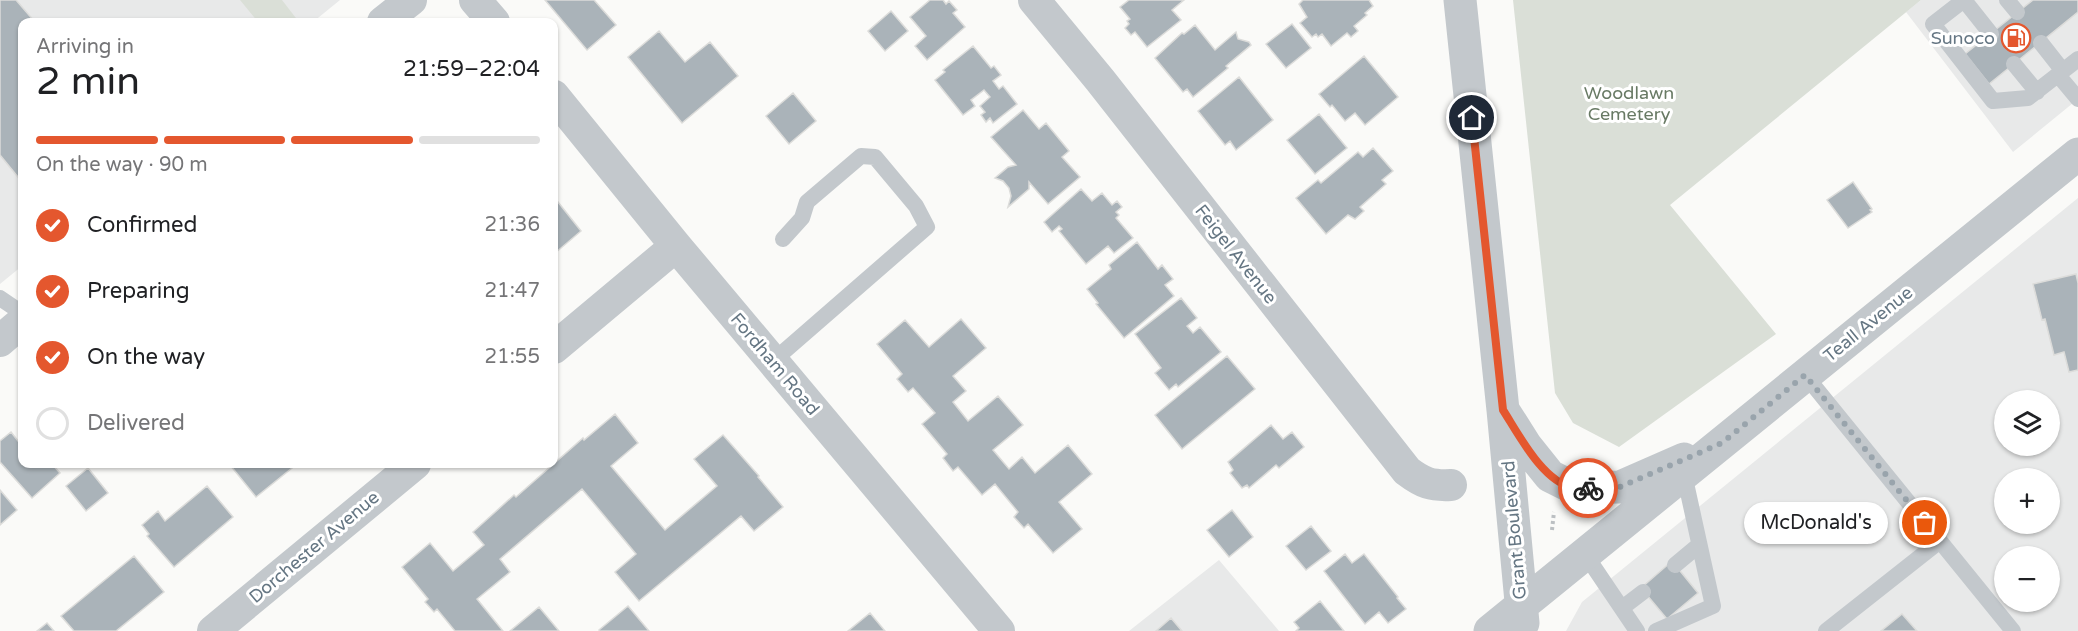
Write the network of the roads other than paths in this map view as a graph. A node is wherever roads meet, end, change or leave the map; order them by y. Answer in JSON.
{"nodes":[{"id":1,"x":411,"y":0,"type":"edge"},
{"id":2,"x":475,"y":0,"type":"edge"},
{"id":3,"x":1034,"y":0,"type":"edge"},
{"id":4,"x":1460,"y":0,"type":"edge"},
{"id":5,"x":1964,"y":0,"type":"edge"},
{"id":6,"x":388,"y":18,"type":"edge"},
{"id":7,"x":491,"y":18,"type":"edge"},
{"id":8,"x":1991,"y":34,"type":"dead end"},
{"id":9,"x":2041,"y":43,"type":"dead end"},
{"id":10,"x":2078,"y":59,"type":"edge"},
{"id":11,"x":2014,"y":64,"type":"dead end"},
{"id":12,"x":2061,"y":73,"type":"junction"},
{"id":13,"x":2037,"y":92,"type":"junction"},
{"id":14,"x":2078,"y":99,"type":"edge"},
{"id":15,"x":558,"y":101,"type":"edge"},
{"id":16,"x":2074,"y":166,"type":"edge"},
{"id":17,"x":783,"y":239,"type":"dead end"},
{"id":18,"x":676,"y":246,"type":"junction"},
{"id":19,"x":0,"y":298,"type":"edge"},
{"id":20,"x":18,"y":310,"type":"edge"},
{"id":21,"x":18,"y":325,"type":"edge"},
{"id":22,"x":0,"y":341,"type":"edge"},
{"id":23,"x":558,"y":345,"type":"edge"},
{"id":24,"x":773,"y":361,"type":"junction"},
{"id":25,"x":1805,"y":375,"type":"junction"},
{"id":26,"x":1503,"y":410,"type":"junction"},
{"id":27,"x":1722,"y":443,"type":"junction"},
{"id":28,"x":410,"y":468,"type":"edge"},
{"id":29,"x":1684,"y":474,"type":"junction"},
{"id":30,"x":1451,"y":485,"type":"dead end"},
{"id":31,"x":1940,"y":541,"type":"junction"},
{"id":32,"x":1699,"y":545,"type":"junction"},
{"id":33,"x":1585,"y":554,"type":"junction"},
{"id":34,"x":1675,"y":565,"type":"dead end"},
{"id":35,"x":1643,"y":591,"type":"dead end"},
{"id":36,"x":1622,"y":608,"type":"junction"},
{"id":37,"x":1522,"y":618,"type":"edge"},
{"id":38,"x":213,"y":631,"type":"edge"},
{"id":39,"x":999,"y":631,"type":"edge"},
{"id":40,"x":1490,"y":631,"type":"edge"},
{"id":41,"x":1637,"y":631,"type":"edge"},
{"id":42,"x":1656,"y":631,"type":"edge"},
{"id":43,"x":1826,"y":631,"type":"edge"},
{"id":44,"x":2013,"y":631,"type":"edge"}],
"edges":[{"from":1,"to":6,"type":"street"},
{"from":2,"to":7,"type":"street"},
{"from":3,"to":30,"type":"street","name":"Feigel Avenue"},
{"from":4,"to":26,"type":"street","name":"Grant Boulevard"},
{"from":5,"to":8,"type":"lane"},
{"from":5,"to":13,"type":"lane"},
{"from":9,"to":12,"type":"lane"},
{"from":10,"to":12,"type":"lane"},
{"from":11,"to":13,"type":"lane"},
{"from":12,"to":13,"type":"lane"},
{"from":12,"to":14,"type":"lane"},
{"from":15,"to":18,"type":"street","name":"Fordham Road"},
{"from":16,"to":25,"type":"street","name":"Teall Avenue"},
{"from":17,"to":24,"type":"lane"},
{"from":18,"to":23,"type":"street"},
{"from":18,"to":24,"type":"street","name":"Fordham Road"},
{"from":19,"to":20,"type":"lane"},
{"from":21,"to":22,"type":"street"},
{"from":24,"to":39,"type":"street","name":"Fordham Road"},
{"from":25,"to":27,"type":"street","name":"Teall Avenue"},
{"from":25,"to":31,"type":"lane"},
{"from":26,"to":27,"type":"street"},
{"from":26,"to":37,"type":"street","name":"Grant Boulevard"},
{"from":27,"to":29,"type":"street","name":"Teall Avenue"},
{"from":28,"to":38,"type":"street","name":"Dorchester Avenue"},
{"from":29,"to":32,"type":"lane"},
{"from":29,"to":33,"type":"street","name":"Teall Avenue"},
{"from":31,"to":43,"type":"lane"},
{"from":31,"to":44,"type":"lane"},
{"from":32,"to":34,"type":"lane"},
{"from":32,"to":42,"type":"lane"},
{"from":33,"to":36,"type":"lane"},
{"from":33,"to":37,"type":"street","name":"Teall Avenue"},
{"from":35,"to":36,"type":"lane"},
{"from":36,"to":41,"type":"lane"},
{"from":37,"to":40,"type":"street","name":"Teall Avenue"}]}
